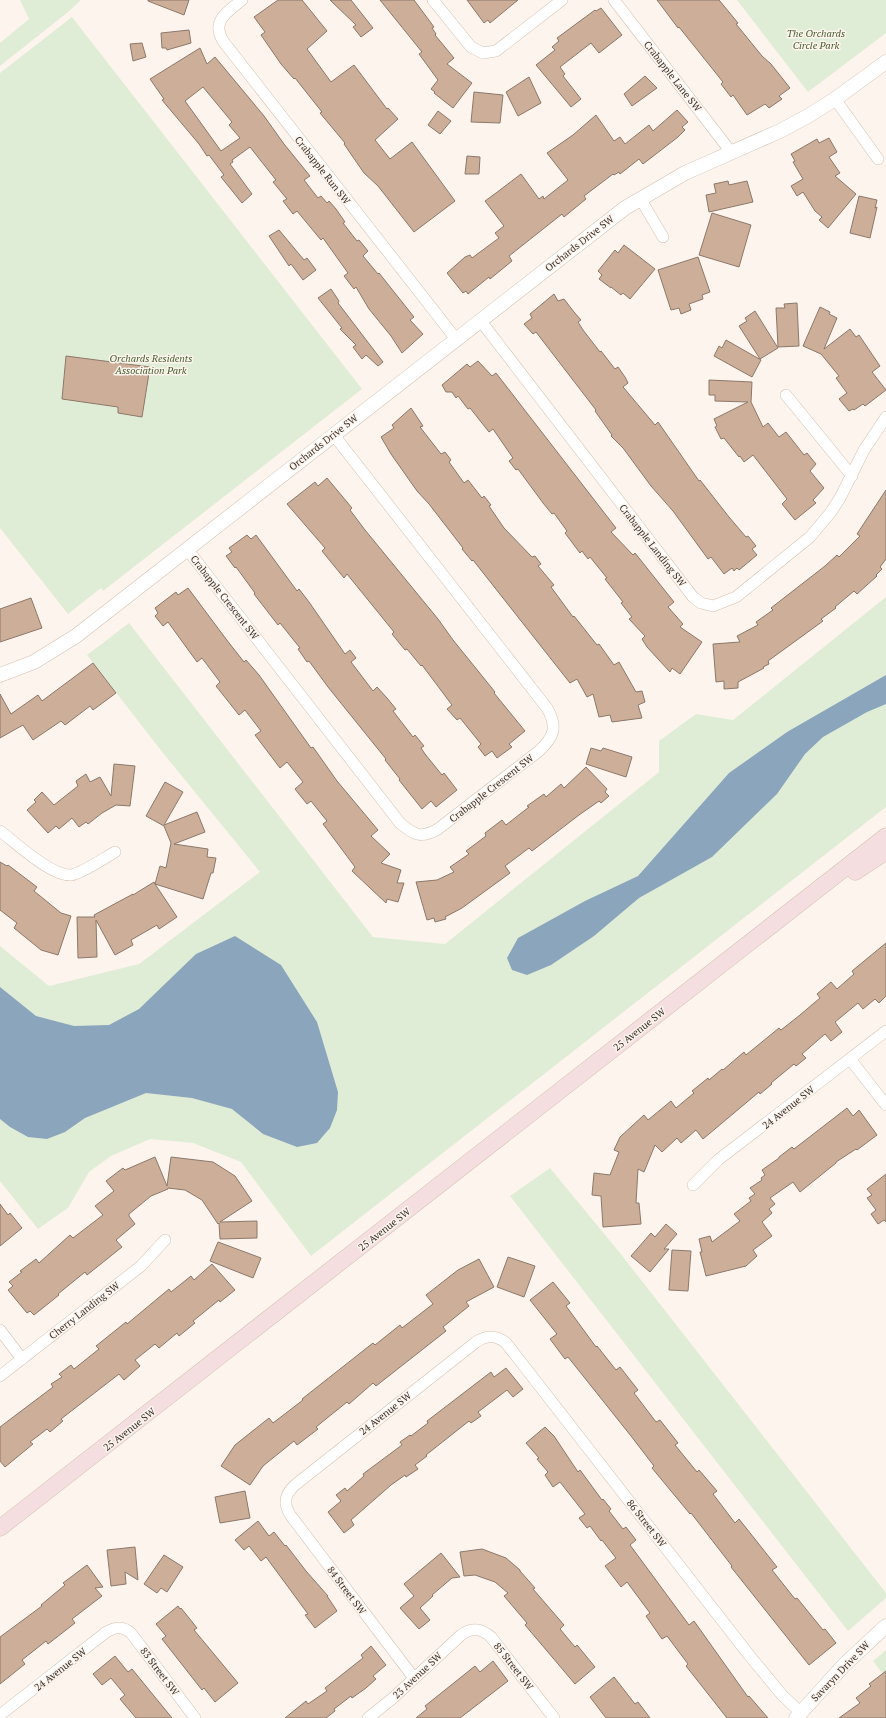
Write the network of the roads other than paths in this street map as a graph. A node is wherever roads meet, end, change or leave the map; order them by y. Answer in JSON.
{"nodes":[{"id":1,"x":242,"y":0,"type":"edge"},
{"id":2,"x":433,"y":0,"type":"edge"},
{"id":3,"x":562,"y":0,"type":"edge"},
{"id":4,"x":614,"y":0,"type":"edge"},
{"id":5,"x":886,"y":62,"type":"edge"},
{"id":6,"x":836,"y":99,"type":"junction"},
{"id":7,"x":731,"y":152,"type":"junction"},
{"id":8,"x":878,"y":159,"type":"dead end"},
{"id":9,"x":640,"y":198,"type":"junction"},
{"id":10,"x":663,"y":237,"type":"dead end"},
{"id":11,"x":480,"y":320,"type":"junction"},
{"id":12,"x":456,"y":339,"type":"junction"},
{"id":13,"x":786,"y":395,"type":"dead end"},
{"id":14,"x":886,"y":417,"type":"edge"},
{"id":15,"x":333,"y":434,"type":"junction"},
{"id":16,"x":852,"y":476,"type":"junction"},
{"id":17,"x":187,"y":549,"type":"junction"},
{"id":18,"x":0,"y":675,"type":"edge"},
{"id":19,"x":0,"y":831,"type":"edge"},
{"id":20,"x":886,"y":836,"type":"edge"},
{"id":21,"x":116,"y":852,"type":"dead end"},
{"id":22,"x":886,"y":852,"type":"edge"},
{"id":23,"x":755,"y":938,"type":"junction"},
{"id":24,"x":886,"y":1031,"type":"edge"},
{"id":25,"x":850,"y":1059,"type":"junction"},
{"id":26,"x":886,"y":1105,"type":"edge"},
{"id":27,"x":693,"y":1185,"type":"dead end"},
{"id":28,"x":165,"y":1240,"type":"dead end"},
{"id":29,"x":0,"y":1330,"type":"edge"},
{"id":30,"x":493,"y":1336,"type":"joint"},
{"id":31,"x":22,"y":1359,"type":"junction"},
{"id":32,"x":0,"y":1376,"type":"edge"},
{"id":33,"x":285,"y":1501,"type":"joint"},
{"id":34,"x":6,"y":1524,"type":"edge"},
{"id":35,"x":0,"y":1532,"type":"edge"},
{"id":36,"x":886,"y":1626,"type":"edge"},
{"id":37,"x":122,"y":1628,"type":"joint"},
{"id":38,"x":466,"y":1631,"type":"joint"},
{"id":39,"x":414,"y":1678,"type":"junction"},
{"id":40,"x":798,"y":1715,"type":"edge"},
{"id":41,"x":0,"y":1716,"type":"edge"},
{"id":42,"x":195,"y":1718,"type":"edge"},
{"id":43,"x":368,"y":1718,"type":"edge"},
{"id":44,"x":554,"y":1718,"type":"edge"}],
"edges":[{"from":1,"to":12,"type":"street","name":"Crabapple Run SW"},
{"from":2,"to":3,"type":"street"},
{"from":4,"to":7,"type":"street","name":"Crabapple Lane SW"},
{"from":5,"to":6,"type":"street","name":"Orchards Drive SW"},
{"from":6,"to":7,"type":"street","name":"Orchards Drive SW"},
{"from":6,"to":8,"type":"street"},
{"from":7,"to":9,"type":"street","name":"Orchards Drive SW"},
{"from":9,"to":10,"type":"street"},
{"from":9,"to":11,"type":"street","name":"Orchards Drive SW"},
{"from":11,"to":12,"type":"street","name":"Orchards Drive SW"},
{"from":11,"to":16,"type":"street","name":"Crabapple Landing SW"},
{"from":12,"to":15,"type":"street","name":"Orchards Drive SW"},
{"from":13,"to":16,"type":"street"},
{"from":14,"to":16,"type":"street","name":"Crabapple Landing SW"},
{"from":15,"to":17,"type":"street","name":"Orchards Drive SW"},
{"from":15,"to":17,"type":"street","name":"Crabapple Crescent SW"},
{"from":17,"to":18,"type":"street","name":"Orchards Drive SW"},
{"from":19,"to":21,"type":"street"},
{"from":20,"to":23,"type":"main road","name":"25 Avenue SW"},
{"from":22,"to":23,"type":"main road","name":"25 Avenue SW"},
{"from":23,"to":34,"type":"main road","name":"25 Avenue SW"},
{"from":24,"to":25,"type":"street","name":"24 Avenue SW"},
{"from":25,"to":26,"type":"street"},
{"from":25,"to":27,"type":"street","name":"24 Avenue SW"},
{"from":28,"to":31,"type":"street","name":"Cherry Landing SW"},
{"from":29,"to":31,"type":"street"},
{"from":30,"to":33,"type":"street","name":"24 Avenue SW"},
{"from":30,"to":40,"type":"street","name":"86 Street SW"},
{"from":31,"to":32,"type":"street","name":"Cherry Landing SW"},
{"from":33,"to":39,"type":"street","name":"84 Street SW"},
{"from":34,"to":35,"type":"main road","name":"25 Avenue SW"},
{"from":36,"to":40,"type":"street","name":"Savaryn Drive SW"},
{"from":37,"to":41,"type":"street","name":"24 Avenue SW"},
{"from":37,"to":42,"type":"street","name":"83 Street SW"},
{"from":38,"to":39,"type":"street","name":"23 Avenue SW"},
{"from":38,"to":44,"type":"street","name":"85 Street SW"},
{"from":39,"to":43,"type":"street","name":"23 Avenue SW"}]}
